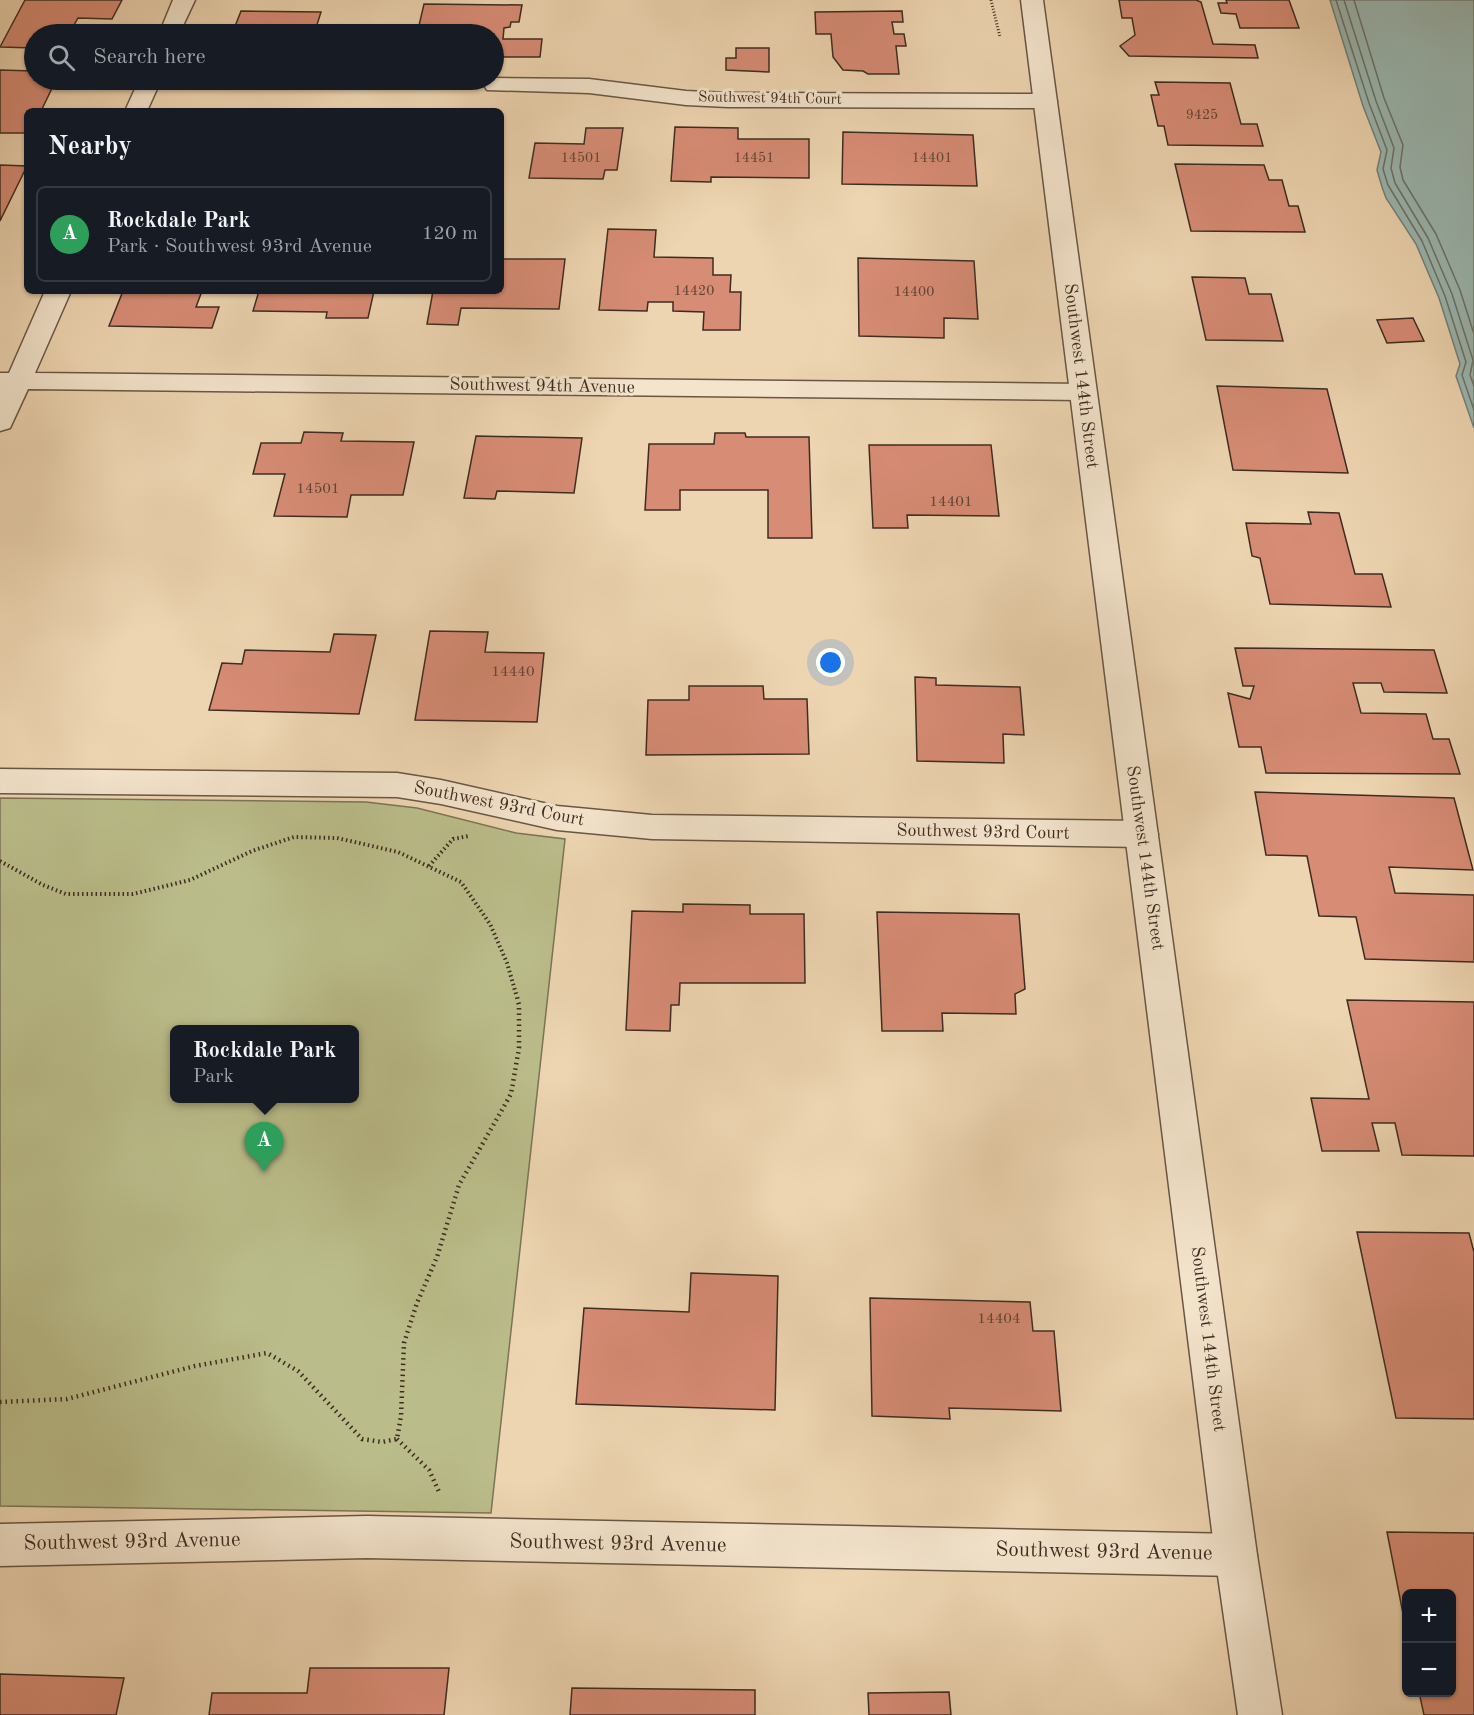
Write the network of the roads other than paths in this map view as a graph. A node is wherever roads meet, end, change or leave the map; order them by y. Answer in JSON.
{"nodes":[{"id":1,"x":184,"y":0,"type":"edge"},
{"id":2,"x":1032,"y":0,"type":"edge"},
{"id":3,"x":173,"y":24,"type":"edge"},
{"id":4,"x":504,"y":85,"type":"edge"},
{"id":5,"x":145,"y":90,"type":"edge"},
{"id":6,"x":1046,"y":101,"type":"junction"},
{"id":7,"x":137,"y":108,"type":"edge"},
{"id":8,"x":56,"y":294,"type":"edge"},
{"id":9,"x":9,"y":381,"type":"edge"},
{"id":10,"x":1083,"y":392,"type":"junction"},
{"id":11,"x":0,"y":422,"type":"edge"},
{"id":12,"x":0,"y":782,"type":"edge"},
{"id":13,"x":1142,"y":834,"type":"junction"},
{"id":14,"x":0,"y":1545,"type":"edge"},
{"id":15,"x":1236,"y":1555,"type":"junction"},
{"id":16,"x":1260,"y":1715,"type":"edge"}],
"edges":[{"from":1,"to":3,"type":"street"},
{"from":2,"to":6,"type":"street","name":"Southwest 144th Street"},
{"from":4,"to":6,"type":"street","name":"Southwest 94th Court"},
{"from":5,"to":7,"type":"street"},
{"from":6,"to":10,"type":"street","name":"Southwest 144th Street"},
{"from":8,"to":9,"type":"street"},
{"from":9,"to":10,"type":"street","name":"Southwest 94th Avenue"},
{"from":9,"to":11,"type":"street"},
{"from":10,"to":13,"type":"street","name":"Southwest 144th Street"},
{"from":12,"to":13,"type":"street","name":"Southwest 93rd Court"},
{"from":13,"to":15,"type":"street","name":"Southwest 144th Street"},
{"from":14,"to":15,"type":"street","name":"Southwest 93rd Avenue"},
{"from":15,"to":16,"type":"street","name":"Southwest 144th Street"}]}
